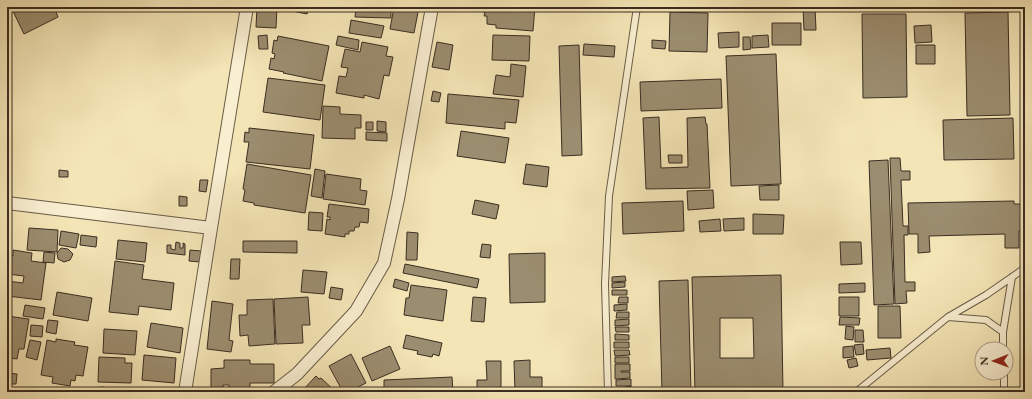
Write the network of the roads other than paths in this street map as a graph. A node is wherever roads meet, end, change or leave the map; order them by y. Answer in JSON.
{"nodes":[{"id":1,"x":247,"y":7,"type":"edge"},
{"id":2,"x":432,"y":7,"type":"edge"},
{"id":3,"x":637,"y":7,"type":"edge"},
{"id":4,"x":7,"y":203,"type":"edge"},
{"id":5,"x":210,"y":228,"type":"junction"},
{"id":6,"x":1025,"y":268,"type":"edge"},
{"id":7,"x":1012,"y":277,"type":"junction"},
{"id":8,"x":948,"y":317,"type":"junction"},
{"id":9,"x":1003,"y":332,"type":"junction"},
{"id":10,"x":1003,"y":341,"type":"edge"},
{"id":11,"x":1004,"y":381,"type":"edge"},
{"id":12,"x":185,"y":392,"type":"edge"},
{"id":13,"x":274,"y":392,"type":"edge"},
{"id":14,"x":608,"y":392,"type":"edge"},
{"id":15,"x":856,"y":392,"type":"edge"},
{"id":16,"x":1004,"y":392,"type":"edge"}],
"edges":[{"from":1,"to":5,"type":"street"},
{"from":2,"to":13,"type":"street"},
{"from":3,"to":14,"type":"lane"},
{"from":4,"to":5,"type":"street"},
{"from":5,"to":12,"type":"street"},
{"from":6,"to":7,"type":"lane"},
{"from":7,"to":8,"type":"lane"},
{"from":7,"to":9,"type":"lane"},
{"from":8,"to":9,"type":"lane"},
{"from":8,"to":15,"type":"lane"},
{"from":9,"to":10,"type":"lane"},
{"from":11,"to":16,"type":"lane"}]}
